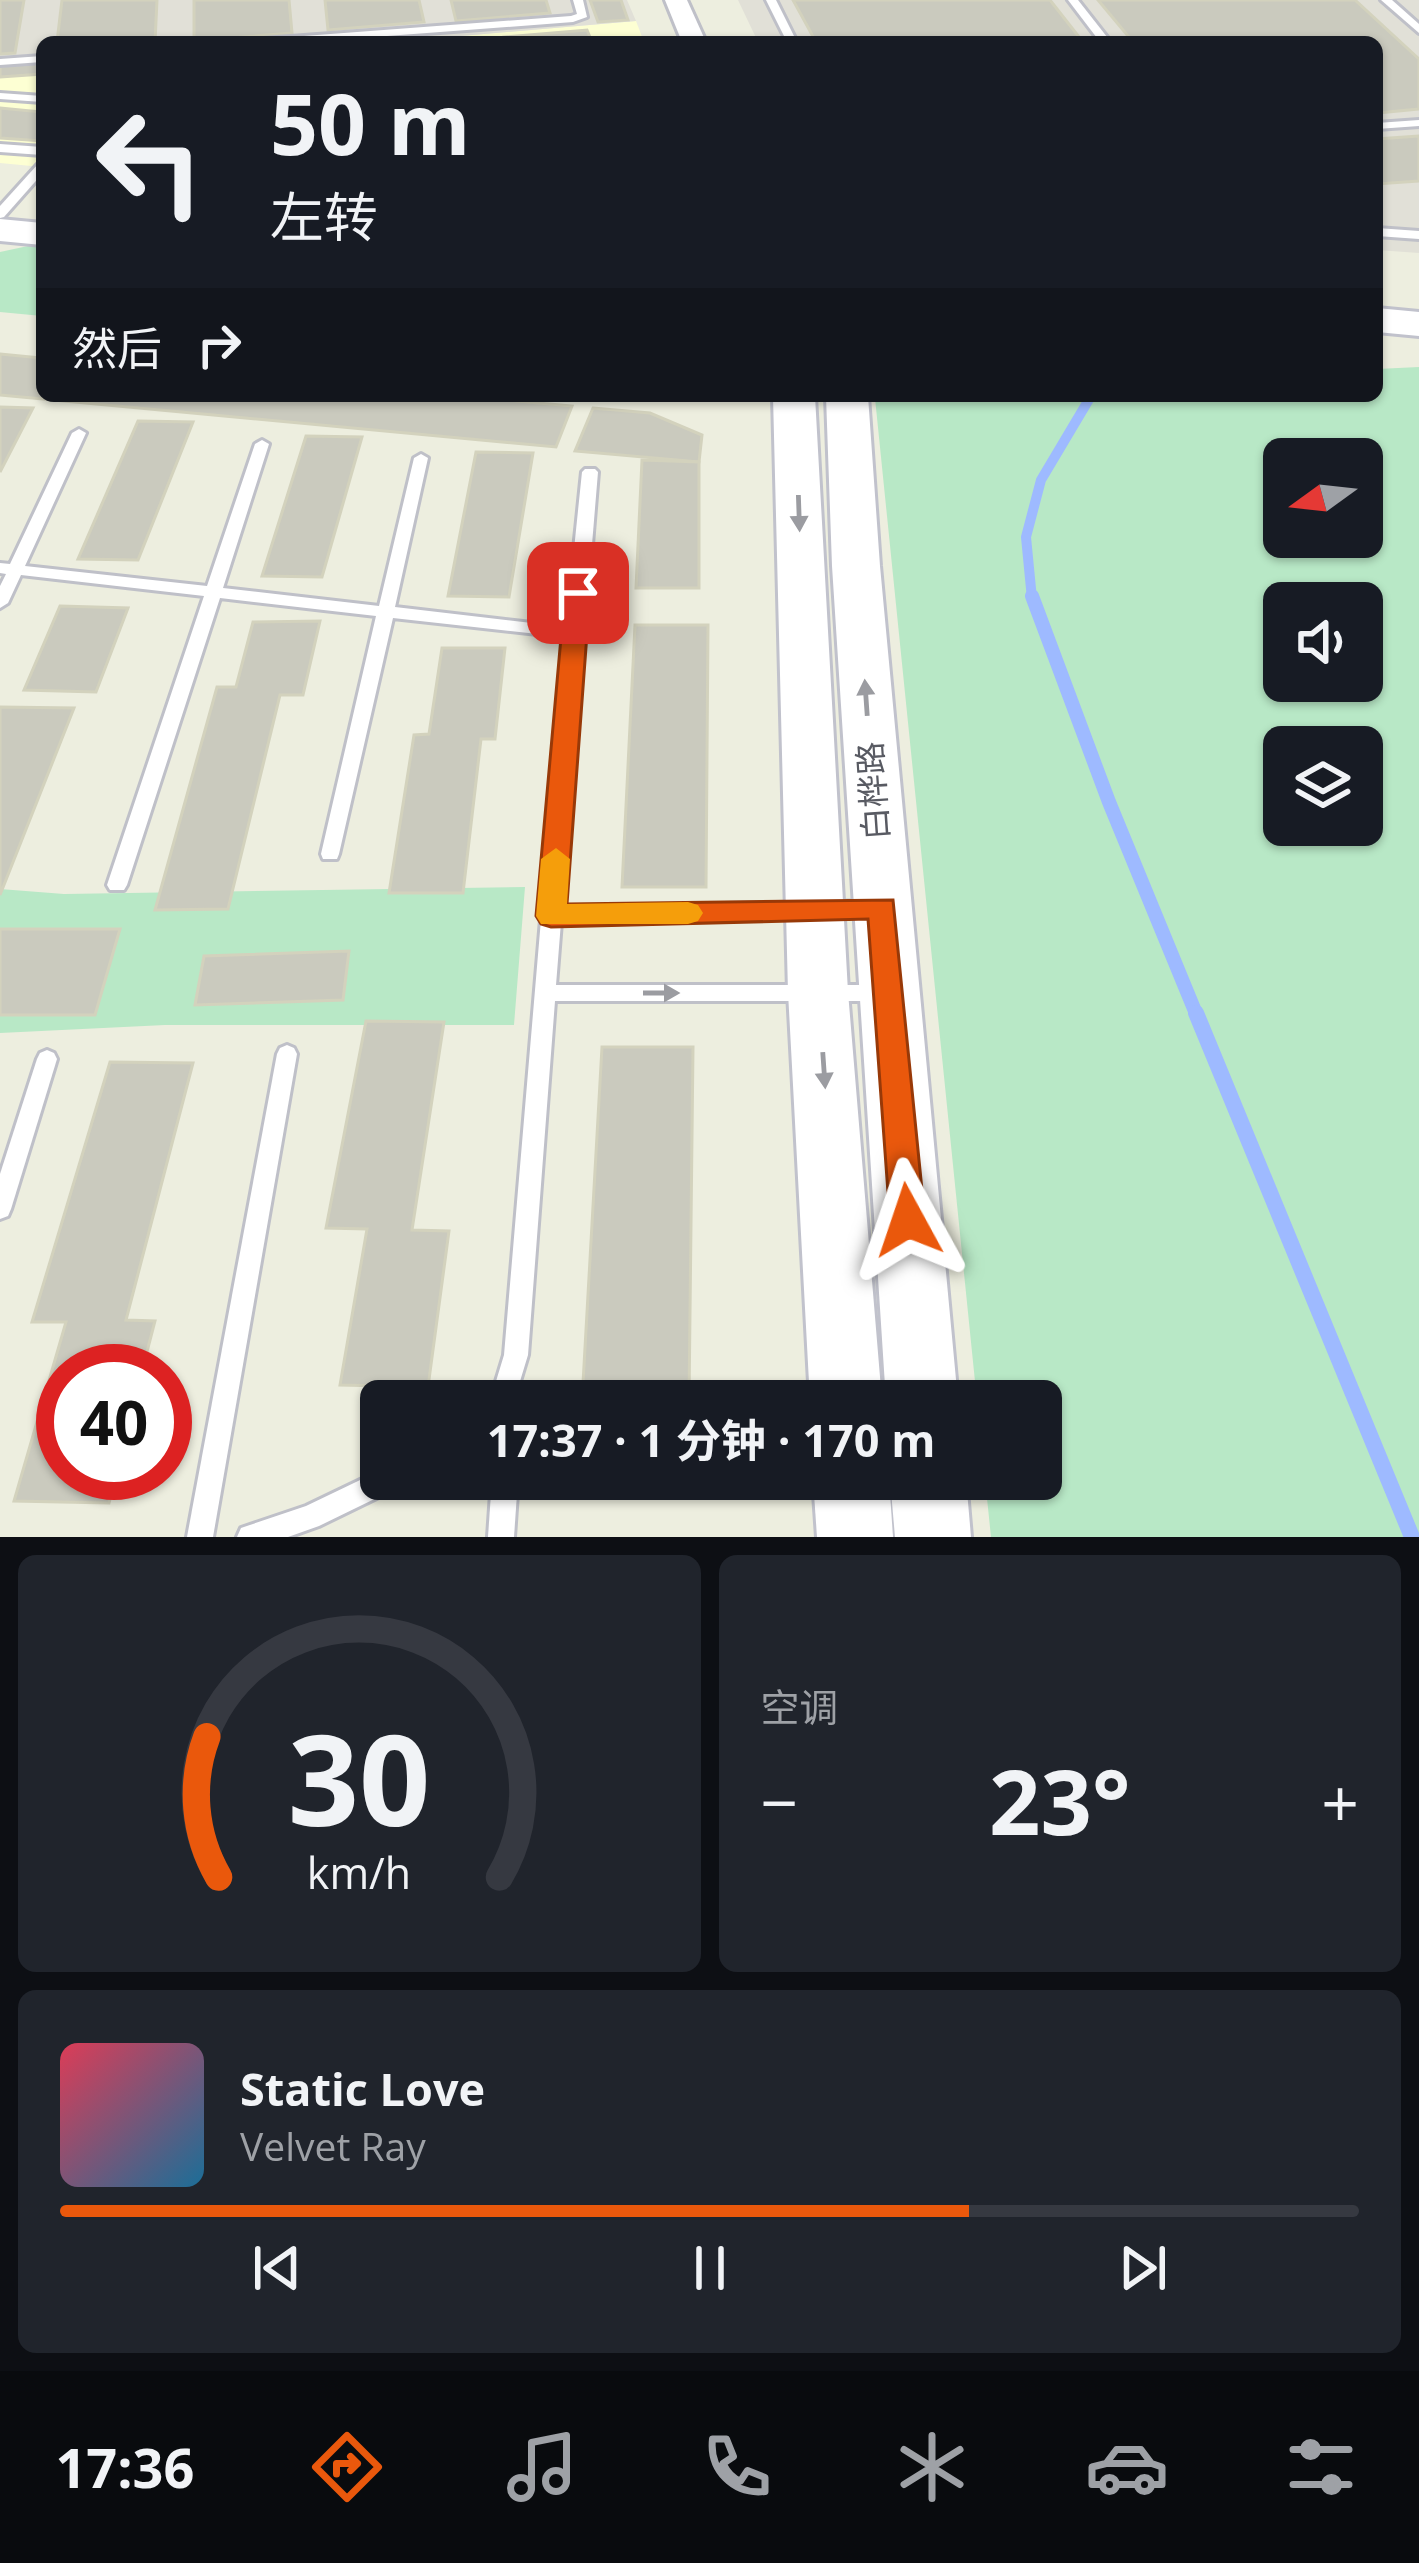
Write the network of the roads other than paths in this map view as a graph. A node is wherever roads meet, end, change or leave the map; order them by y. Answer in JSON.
{"nodes":[{"id":1,"x":578,"y":0,"type":"edge"},
{"id":2,"x":676,"y":0,"type":"edge"},
{"id":3,"x":771,"y":0,"type":"edge"},
{"id":4,"x":1073,"y":0,"type":"edge"},
{"id":5,"x":1385,"y":0,"type":"edge"},
{"id":6,"x":1419,"y":30,"type":"edge"},
{"id":7,"x":345,"y":36,"type":"edge"},
{"id":8,"x":691,"y":36,"type":"edge"},
{"id":9,"x":789,"y":36,"type":"edge"},
{"id":10,"x":1101,"y":36,"type":"edge"},
{"id":11,"x":36,"y":59,"type":"edge"},
{"id":12,"x":0,"y":62,"type":"edge"},
{"id":13,"x":0,"y":96,"type":"edge"},
{"id":14,"x":36,"y":99,"type":"edge"},
{"id":15,"x":1419,"y":122,"type":"edge"},
{"id":16,"x":1383,"y":125,"type":"edge"},
{"id":17,"x":0,"y":148,"type":"edge"},
{"id":18,"x":36,"y":151,"type":"edge"},
{"id":19,"x":36,"y":175,"type":"edge"},
{"id":20,"x":9,"y":212,"type":"edge"},
{"id":21,"x":36,"y":230,"type":"edge"},
{"id":22,"x":1383,"y":232,"type":"edge"},
{"id":23,"x":1419,"y":235,"type":"edge"},
{"id":24,"x":1383,"y":321,"type":"edge"},
{"id":25,"x":1419,"y":324,"type":"edge"},
{"id":26,"x":1383,"y":345,"type":"edge"},
{"id":27,"x":1419,"y":348,"type":"edge"},
{"id":28,"x":794,"y":402,"type":"edge"},
{"id":29,"x":848,"y":402,"type":"edge"},
{"id":30,"x":79,"y":433,"type":"dead end"},
{"id":31,"x":262,"y":444,"type":"dead end"},
{"id":32,"x":422,"y":458,"type":"dead end"},
{"id":33,"x":590,"y":472,"type":"dead end"},
{"id":34,"x":8,"y":568,"type":"edge"},
{"id":35,"x":213,"y":592,"type":"junction"},
{"id":36,"x":0,"y":603,"type":"edge"},
{"id":37,"x":386,"y":612,"type":"junction"},
{"id":38,"x":574,"y":634,"type":"junction"},
{"id":39,"x":330,"y":854,"type":"dead end"},
{"id":40,"x":117,"y":885,"type":"dead end"},
{"id":41,"x":882,"y":908,"type":"junction"},
{"id":42,"x":816,"y":910,"type":"junction"},
{"id":43,"x":551,"y":916,"type":"junction"},
{"id":44,"x":818,"y":992,"type":"junction"},
{"id":45,"x":544,"y":993,"type":"junction"},
{"id":46,"x":889,"y":993,"type":"junction"},
{"id":47,"x":287,"y":1054,"type":"dead end"},
{"id":48,"x":47,"y":1059,"type":"dead end"},
{"id":49,"x":0,"y":1209,"type":"edge"},
{"id":50,"x":515,"y":1355,"type":"junction"},
{"id":51,"x":508,"y":1380,"type":"edge"},
{"id":52,"x":513,"y":1380,"type":"edge"},
{"id":53,"x":845,"y":1380,"type":"edge"},
{"id":54,"x":920,"y":1380,"type":"edge"},
{"id":55,"x":360,"y":1493,"type":"edge"},
{"id":56,"x":504,"y":1500,"type":"edge"},
{"id":57,"x":852,"y":1500,"type":"edge"},
{"id":58,"x":930,"y":1500,"type":"edge"},
{"id":59,"x":200,"y":1537,"type":"edge"},
{"id":60,"x":250,"y":1537,"type":"edge"},
{"id":61,"x":501,"y":1537,"type":"edge"},
{"id":62,"x":855,"y":1537,"type":"edge"},
{"id":63,"x":933,"y":1537,"type":"edge"}],
"edges":[{"from":1,"to":7,"type":"lane"},
{"from":2,"to":8,"type":"street"},
{"from":3,"to":9,"type":"lane"},
{"from":4,"to":10,"type":"lane"},
{"from":5,"to":6,"type":"lane"},
{"from":11,"to":12,"type":"lane"},
{"from":13,"to":14,"type":"lane"},
{"from":15,"to":16,"type":"lane"},
{"from":17,"to":18,"type":"lane"},
{"from":19,"to":20,"type":"lane"},
{"from":20,"to":21,"type":"street"},
{"from":22,"to":23,"type":"lane"},
{"from":24,"to":25,"type":"street"},
{"from":26,"to":27,"type":"street"},
{"from":28,"to":42,"type":"street","name":"白桦路","one_way":true},
{"from":41,"to":29,"type":"street","name":"白桦路","one_way":true},
{"from":30,"to":34,"type":"lane"},
{"from":31,"to":35,"type":"lane"},
{"from":32,"to":37,"type":"lane"},
{"from":33,"to":38,"type":"lane"},
{"from":34,"to":35,"type":"lane"},
{"from":34,"to":36,"type":"lane"},
{"from":35,"to":37,"type":"lane"},
{"from":35,"to":40,"type":"lane"},
{"from":37,"to":38,"type":"lane"},
{"from":37,"to":39,"type":"lane"},
{"from":38,"to":43,"type":"lane"},
{"from":41,"to":42,"type":"lane"},
{"from":41,"to":46,"type":"street","name":"白桦路"},
{"from":42,"to":43,"type":"lane"},
{"from":42,"to":44,"type":"street","name":"白桦路"},
{"from":43,"to":45,"type":"lane"},
{"from":45,"to":44,"type":"lane","one_way":true},
{"from":44,"to":46,"type":"lane"},
{"from":44,"to":53,"type":"street","name":"白桦路","one_way":true},
{"from":45,"to":50,"type":"lane"},
{"from":46,"to":54,"type":"street","name":"白桦路"},
{"from":47,"to":59,"type":"lane"},
{"from":48,"to":49,"type":"lane"},
{"from":50,"to":51,"type":"lane"},
{"from":50,"to":52,"type":"lane"},
{"from":55,"to":60,"type":"lane"},
{"from":56,"to":61,"type":"lane"},
{"from":57,"to":62,"type":"street"},
{"from":58,"to":63,"type":"street"}]}
